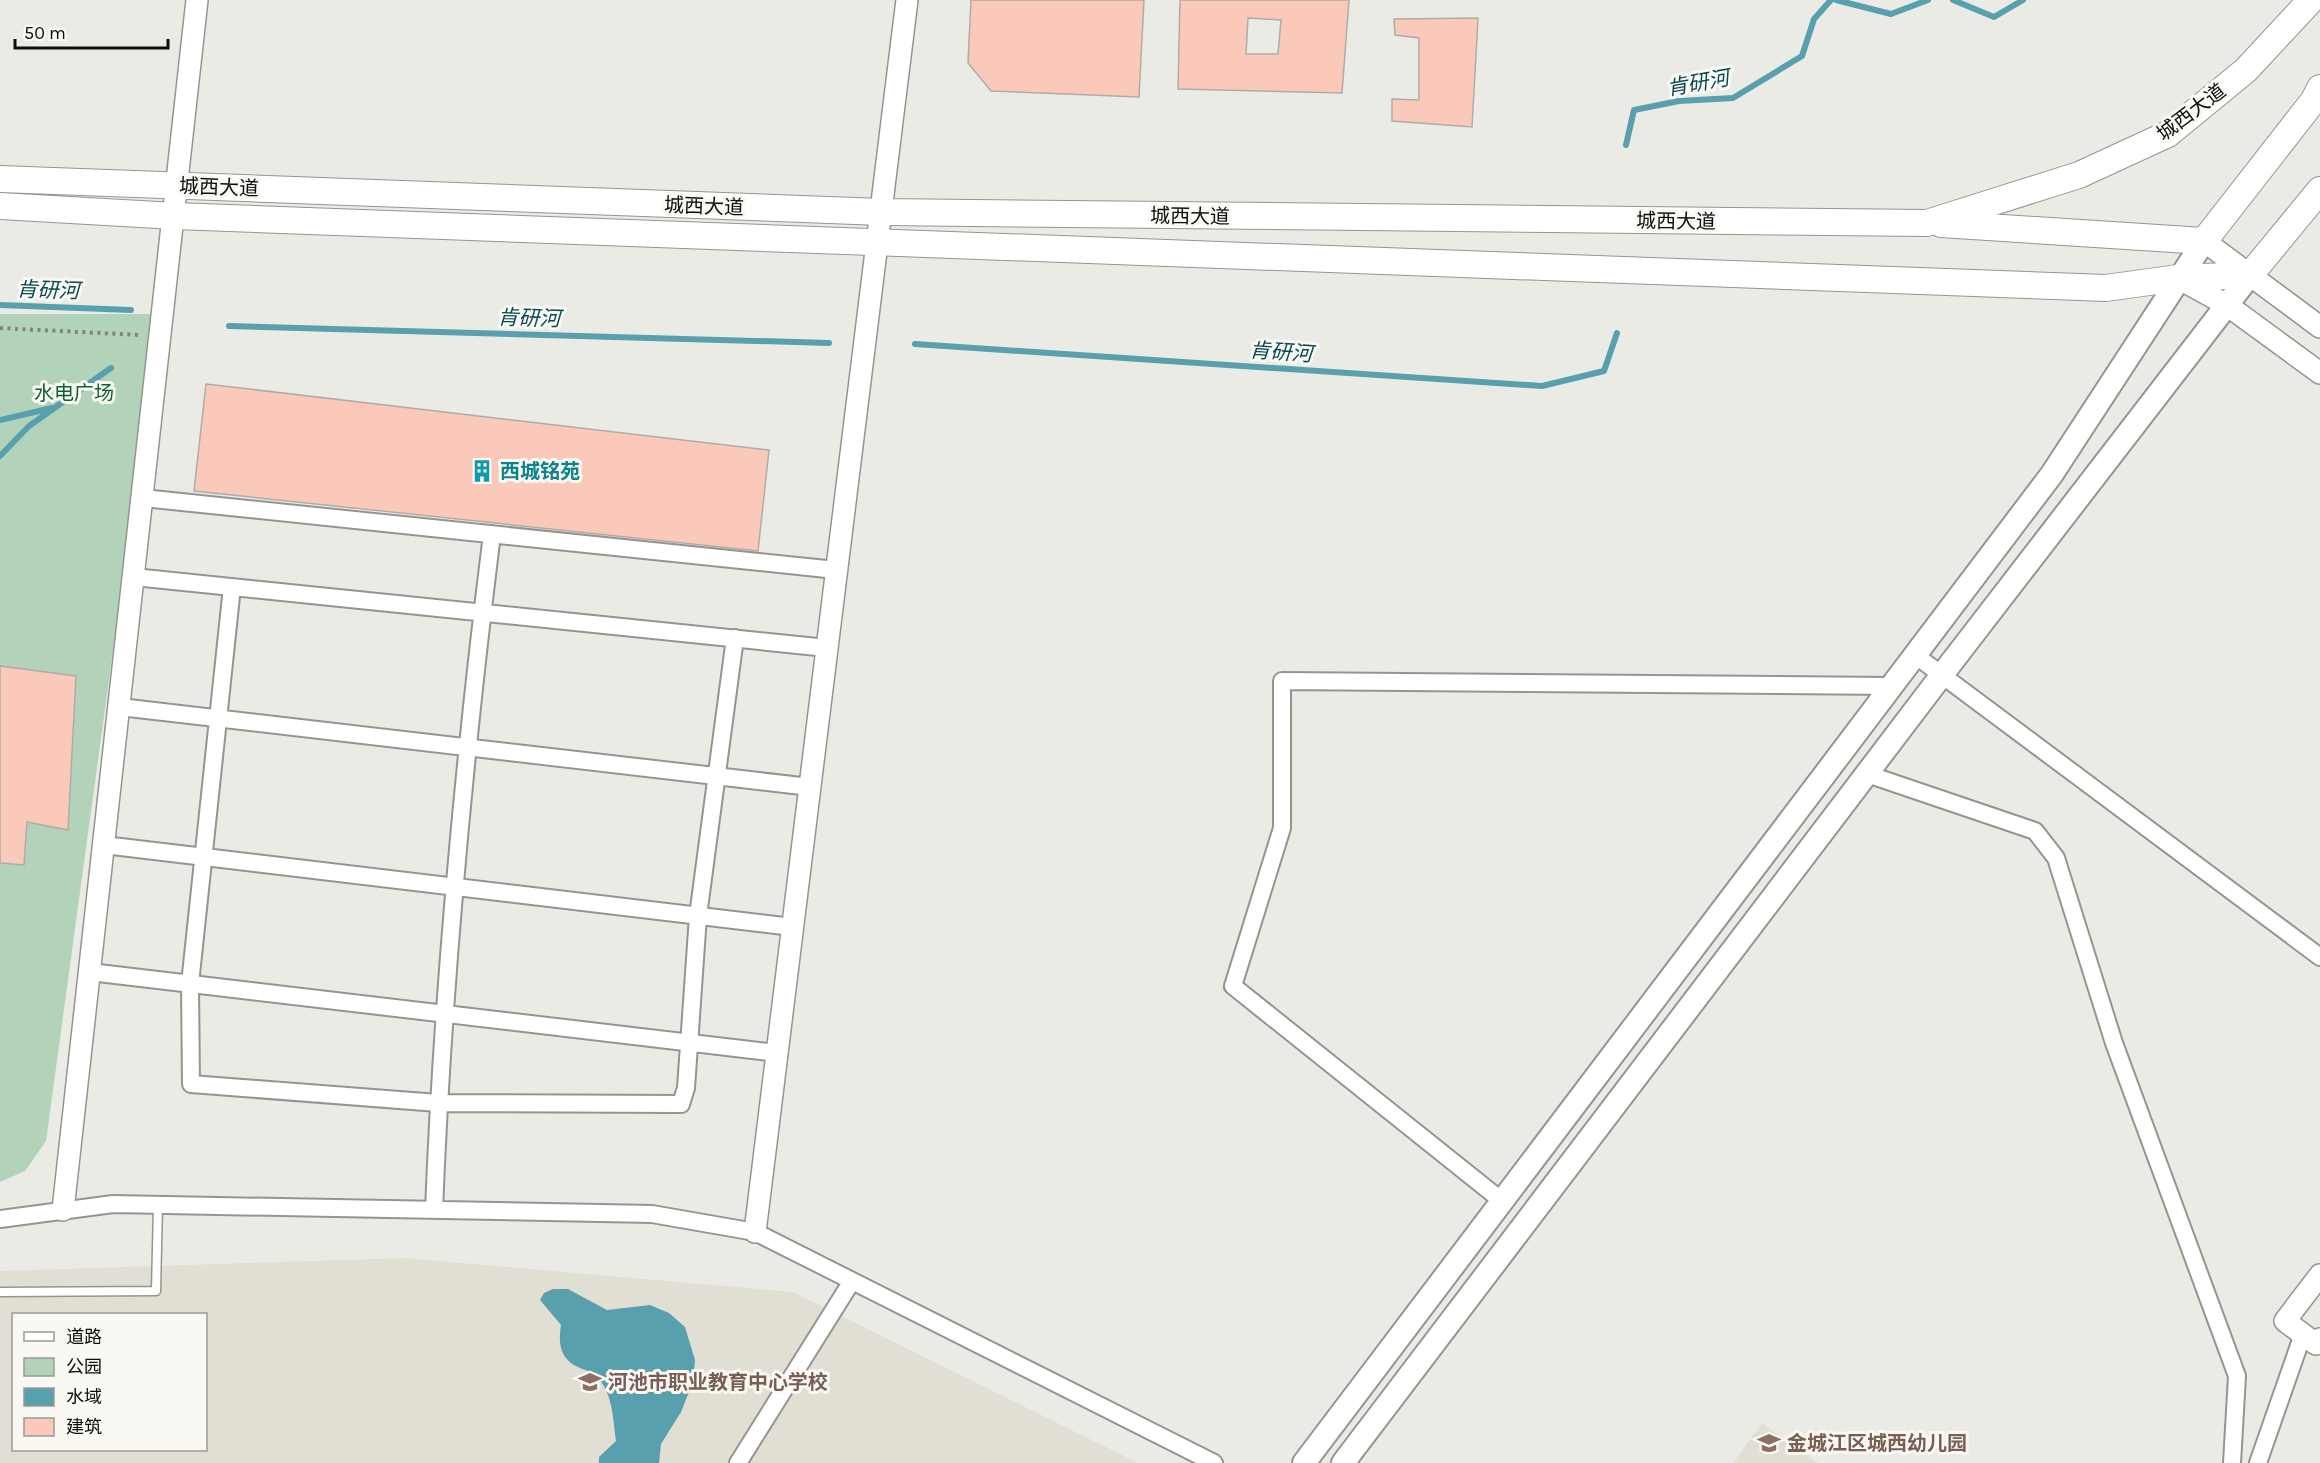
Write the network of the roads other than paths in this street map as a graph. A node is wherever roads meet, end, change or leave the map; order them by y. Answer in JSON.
{"nodes":[{"id":1,"x":197,"y":0,"type":"edge"},
{"id":2,"x":907,"y":0,"type":"edge"},
{"id":3,"x":2311,"y":0,"type":"edge"},
{"id":4,"x":2320,"y":88,"type":"edge"},
{"id":5,"x":0,"y":179,"type":"edge"},
{"id":6,"x":178,"y":186,"type":"junction"},
{"id":7,"x":2320,"y":190,"type":"edge"},
{"id":8,"x":0,"y":206,"type":"edge"},
{"id":9,"x":882,"y":212,"type":"junction"},
{"id":10,"x":175,"y":216,"type":"junction"},
{"id":11,"x":1927,"y":223,"type":"junction"},
{"id":12,"x":2204,"y":241,"type":"junction"},
{"id":13,"x":877,"y":242,"type":"junction"},
{"id":14,"x":2250,"y":275,"type":"junction"},
{"id":15,"x":2178,"y":278,"type":"junction"},
{"id":16,"x":2227,"y":305,"type":"junction"},
{"id":17,"x":2320,"y":327,"type":"edge"},
{"id":18,"x":2320,"y":373,"type":"edge"},
{"id":19,"x":143,"y":498,"type":"junction"},
{"id":20,"x":492,"y":534,"type":"junction"},
{"id":21,"x":836,"y":570,"type":"junction"},
{"id":22,"x":134,"y":577,"type":"junction"},
{"id":23,"x":232,"y":587,"type":"junction"},
{"id":24,"x":483,"y":613,"type":"junction"},
{"id":25,"x":735,"y":638,"type":"junction"},
{"id":26,"x":827,"y":648,"type":"junction"},
{"id":27,"x":1915,"y":655,"type":"junction"},
{"id":28,"x":1941,"y":676,"type":"junction"},
{"id":29,"x":1892,"y":686,"type":"junction"},
{"id":30,"x":120,"y":707,"type":"junction"},
{"id":31,"x":220,"y":719,"type":"junction"},
{"id":32,"x":466,"y":747,"type":"junction"},
{"id":33,"x":1867,"y":774,"type":"junction"},
{"id":34,"x":716,"y":776,"type":"junction"},
{"id":35,"x":810,"y":787,"type":"junction"},
{"id":36,"x":104,"y":845,"type":"junction"},
{"id":37,"x":205,"y":857,"type":"junction"},
{"id":38,"x":457,"y":887,"type":"junction"},
{"id":39,"x":698,"y":916,"type":"junction"},
{"id":40,"x":792,"y":927,"type":"junction"},
{"id":41,"x":2320,"y":957,"type":"edge"},
{"id":42,"x":90,"y":972,"type":"junction"},
{"id":43,"x":190,"y":984,"type":"junction"},
{"id":44,"x":444,"y":1014,"type":"junction"},
{"id":45,"x":688,"y":1042,"type":"junction"},
{"id":46,"x":777,"y":1053,"type":"junction"},
{"id":47,"x":438,"y":1104,"type":"junction"},
{"id":48,"x":1502,"y":1201,"type":"junction"},
{"id":49,"x":158,"y":1205,"type":"junction"},
{"id":50,"x":63,"y":1210,"type":"junction"},
{"id":51,"x":434,"y":1210,"type":"junction"},
{"id":52,"x":0,"y":1218,"type":"edge"},
{"id":53,"x":754,"y":1232,"type":"junction"},
{"id":54,"x":2320,"y":1275,"type":"edge"},
{"id":55,"x":852,"y":1281,"type":"junction"},
{"id":56,"x":0,"y":1292,"type":"edge"},
{"id":57,"x":2312,"y":1336,"type":"edge"},
{"id":58,"x":738,"y":1463,"type":"edge"},
{"id":59,"x":1214,"y":1463,"type":"edge"},
{"id":60,"x":1304,"y":1463,"type":"edge"},
{"id":61,"x":1343,"y":1463,"type":"edge"},
{"id":62,"x":2232,"y":1463,"type":"edge"},
{"id":63,"x":2258,"y":1463,"type":"edge"}],
"edges":[{"from":1,"to":6,"type":"street"},
{"from":2,"to":9,"type":"street"},
{"from":3,"to":11,"type":"main road","name":"城西大道"},
{"from":4,"to":12,"type":"main road"},
{"from":5,"to":6,"type":"main road","name":"城西大道"},
{"from":6,"to":9,"type":"main road","name":"城西大道"},
{"from":6,"to":10,"type":"street"},
{"from":7,"to":14,"type":"main road"},
{"from":8,"to":10,"type":"main road","name":"城西大道"},
{"from":9,"to":11,"type":"main road","name":"城西大道"},
{"from":9,"to":13,"type":"street"},
{"from":10,"to":13,"type":"main road","name":"城西大道"},
{"from":10,"to":19,"type":"street"},
{"from":11,"to":12,"type":"main road"},
{"from":12,"to":14,"type":"street"},
{"from":12,"to":15,"type":"main road"},
{"from":13,"to":15,"type":"main road","name":"城西大道"},
{"from":13,"to":21,"type":"street"},
{"from":14,"to":15,"type":"main road","name":"城西大道"},
{"from":14,"to":16,"type":"main road"},
{"from":14,"to":17,"type":"street"},
{"from":15,"to":16,"type":"street"},
{"from":15,"to":27,"type":"main road"},
{"from":16,"to":18,"type":"street"},
{"from":16,"to":28,"type":"main road"},
{"from":19,"to":20,"type":"street"},
{"from":19,"to":22,"type":"street"},
{"from":20,"to":21,"type":"street"},
{"from":20,"to":24,"type":"street"},
{"from":21,"to":26,"type":"street"},
{"from":22,"to":23,"type":"street"},
{"from":22,"to":30,"type":"street"},
{"from":23,"to":24,"type":"street"},
{"from":23,"to":31,"type":"street"},
{"from":24,"to":25,"type":"street"},
{"from":24,"to":32,"type":"street"},
{"from":25,"to":26,"type":"street"},
{"from":25,"to":34,"type":"street"},
{"from":26,"to":35,"type":"street"},
{"from":27,"to":28,"type":"street"},
{"from":27,"to":29,"type":"main road"},
{"from":28,"to":33,"type":"main road"},
{"from":28,"to":41,"type":"street"},
{"from":29,"to":48,"type":"main road"},
{"from":29,"to":48,"type":"street"},
{"from":30,"to":31,"type":"street"},
{"from":30,"to":36,"type":"street"},
{"from":31,"to":32,"type":"street"},
{"from":31,"to":37,"type":"street"},
{"from":32,"to":34,"type":"street"},
{"from":32,"to":38,"type":"street"},
{"from":33,"to":61,"type":"main road"},
{"from":33,"to":62,"type":"street"},
{"from":34,"to":35,"type":"street"},
{"from":34,"to":39,"type":"street"},
{"from":35,"to":40,"type":"street"},
{"from":36,"to":37,"type":"street"},
{"from":36,"to":42,"type":"street"},
{"from":37,"to":38,"type":"street"},
{"from":37,"to":43,"type":"street"},
{"from":38,"to":39,"type":"street"},
{"from":38,"to":44,"type":"street"},
{"from":39,"to":40,"type":"street"},
{"from":39,"to":45,"type":"street"},
{"from":40,"to":46,"type":"street"},
{"from":42,"to":43,"type":"street"},
{"from":42,"to":50,"type":"street"},
{"from":43,"to":44,"type":"street"},
{"from":43,"to":47,"type":"street"},
{"from":44,"to":45,"type":"street"},
{"from":44,"to":47,"type":"street"},
{"from":45,"to":46,"type":"street"},
{"from":45,"to":47,"type":"street"},
{"from":46,"to":53,"type":"street"},
{"from":47,"to":51,"type":"street"},
{"from":48,"to":60,"type":"main road"},
{"from":49,"to":50,"type":"street"},
{"from":49,"to":51,"type":"street"},
{"from":49,"to":56,"type":"lane"},
{"from":50,"to":52,"type":"street"},
{"from":51,"to":53,"type":"street"},
{"from":53,"to":55,"type":"street"},
{"from":54,"to":57,"type":"street"},
{"from":55,"to":58,"type":"street"},
{"from":55,"to":59,"type":"street"},
{"from":57,"to":63,"type":"street"}]}
